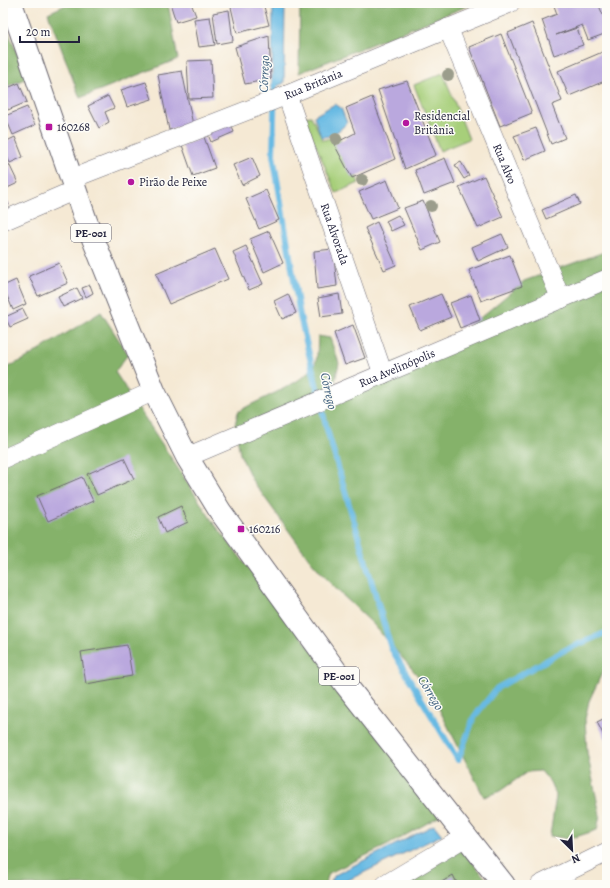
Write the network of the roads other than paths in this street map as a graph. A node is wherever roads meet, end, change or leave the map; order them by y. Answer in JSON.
{"nodes":[{"id":1,"x":11,"y":3,"type":"edge"},
{"id":2,"x":510,"y":3,"type":"edge"},
{"id":3,"x":448,"y":28,"type":"junction"},
{"id":4,"x":285,"y":96,"type":"junction"},
{"id":5,"x":73,"y":185,"type":"junction"},
{"id":6,"x":3,"y":221,"type":"edge"},
{"id":7,"x":607,"y":279,"type":"edge"},
{"id":8,"x":561,"y":298,"type":"junction"},
{"id":9,"x":383,"y":374,"type":"junction"},
{"id":10,"x":154,"y":391,"type":"junction"},
{"id":11,"x":187,"y":457,"type":"junction"},
{"id":12,"x":3,"y":459,"type":"edge"},
{"id":13,"x":467,"y":836,"type":"junction"},
{"id":14,"x":607,"y":852,"type":"edge"},
{"id":15,"x":385,"y":885,"type":"edge"},
{"id":16,"x":504,"y":885,"type":"edge"},
{"id":17,"x":540,"y":885,"type":"edge"}],
"edges":[{"from":1,"to":5,"type":"main road","number":"PE-001"},
{"from":2,"to":3,"type":"street","name":"Rua Britânia"},
{"from":3,"to":4,"type":"street","name":"Rua Britânia"},
{"from":3,"to":8,"type":"street","name":"Rua Alvo"},
{"from":4,"to":5,"type":"street","name":"Rua Britânia"},
{"from":4,"to":9,"type":"street","name":"Rua Alvorada"},
{"from":5,"to":6,"type":"street","name":"Rua Britânia"},
{"from":5,"to":10,"type":"main road","number":"PE-001"},
{"from":7,"to":8,"type":"street","name":"Rua Avelinópolis"},
{"from":8,"to":9,"type":"street","name":"Rua Avelinópolis"},
{"from":9,"to":11,"type":"street","name":"Rua Avelinópolis"},
{"from":10,"to":11,"type":"main road","number":"PE-001"},
{"from":10,"to":12,"type":"street"},
{"from":11,"to":13,"type":"main road","number":"PE-001"},
{"from":13,"to":15,"type":"street"},
{"from":13,"to":16,"type":"main road","number":"PE-001"},
{"from":14,"to":17,"type":"street"}]}
